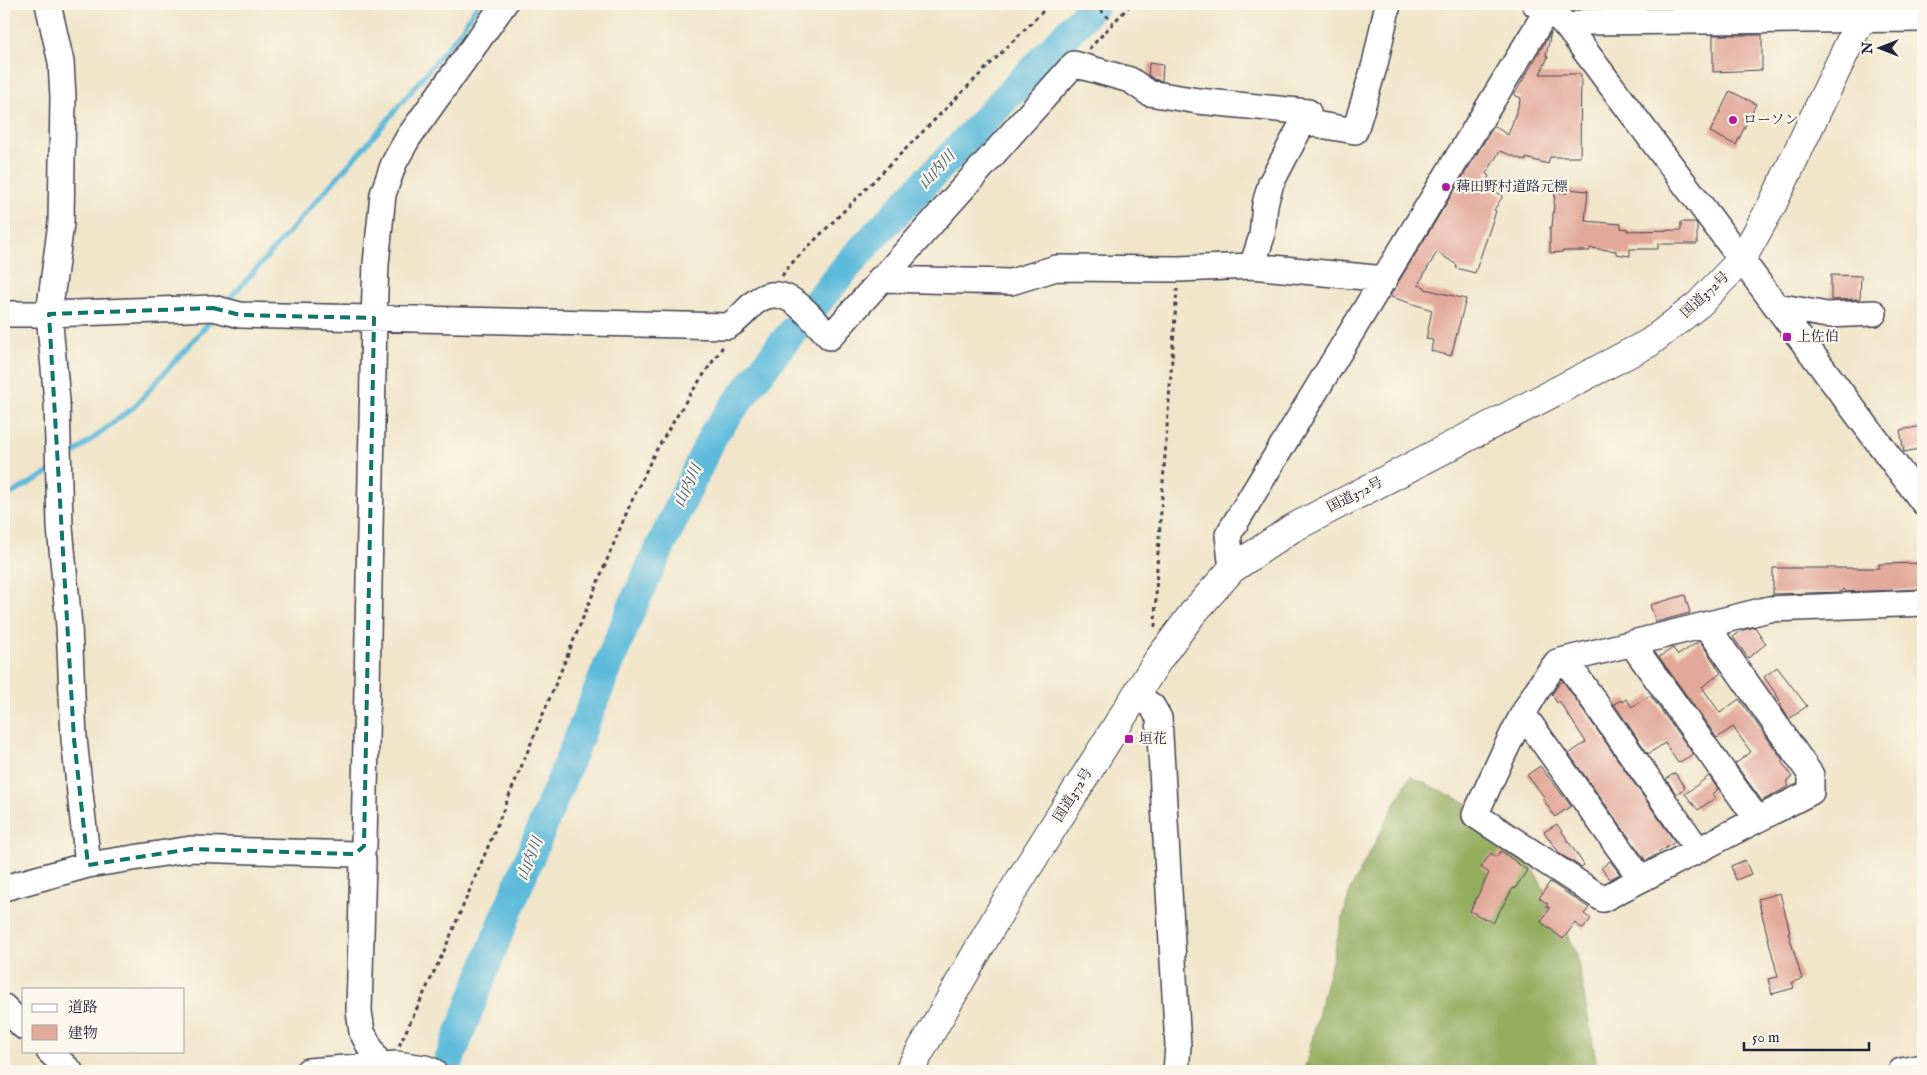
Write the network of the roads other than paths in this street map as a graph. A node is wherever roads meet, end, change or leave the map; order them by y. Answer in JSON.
{"nodes":[{"id":1,"x":48,"y":4,"type":"edge"},
{"id":2,"x":504,"y":4,"type":"edge"},
{"id":3,"x":1388,"y":4,"type":"edge"},
{"id":4,"x":1545,"y":5,"type":"edge"},
{"id":5,"x":1864,"y":12,"type":"edge"},
{"id":6,"x":1923,"y":19,"type":"edge"},
{"id":7,"x":1568,"y":28,"type":"junction"},
{"id":8,"x":1303,"y":122,"type":"junction"},
{"id":9,"x":1742,"y":259,"type":"junction"},
{"id":10,"x":1252,"y":266,"type":"junction"},
{"id":11,"x":1384,"y":278,"type":"junction"},
{"id":12,"x":880,"y":279,"type":"junction"},
{"id":13,"x":1777,"y":306,"type":"junction"},
{"id":14,"x":1874,"y":313,"type":"dead end"},
{"id":15,"x":4,"y":314,"type":"edge"},
{"id":16,"x":49,"y":314,"type":"junction"},
{"id":17,"x":374,"y":318,"type":"junction"},
{"id":18,"x":1923,"y":502,"type":"edge"},
{"id":19,"x":1232,"y":569,"type":"junction"},
{"id":20,"x":1923,"y":603,"type":"edge"},
{"id":21,"x":1706,"y":625,"type":"junction"},
{"id":22,"x":1635,"y":643,"type":"junction"},
{"id":23,"x":1569,"y":660,"type":"junction"},
{"id":24,"x":1136,"y":695,"type":"junction"},
{"id":25,"x":1523,"y":714,"type":"junction"},
{"id":26,"x":1757,"y":819,"type":"junction"},
{"id":27,"x":1698,"y":850,"type":"junction"},
{"id":28,"x":361,"y":852,"type":"junction"},
{"id":29,"x":88,"y":865,"type":"junction"},
{"id":30,"x":1641,"y":879,"type":"junction"},
{"id":31,"x":4,"y":888,"type":"edge"},
{"id":32,"x":4,"y":1007,"type":"edge"},
{"id":33,"x":22,"y":1025,"type":"edge"},
{"id":34,"x":50,"y":1052,"type":"edge"},
{"id":35,"x":387,"y":1064,"type":"junction"},
{"id":36,"x":1923,"y":1067,"type":"edge"},
{"id":37,"x":429,"y":1070,"type":"edge"},
{"id":38,"x":70,"y":1071,"type":"edge"},
{"id":39,"x":308,"y":1071,"type":"edge"},
{"id":40,"x":909,"y":1071,"type":"edge"},
{"id":41,"x":1176,"y":1071,"type":"edge"},
{"id":42,"x":1901,"y":1071,"type":"edge"}],
"edges":[{"from":1,"to":16,"type":"street"},
{"from":2,"to":17,"type":"street"},
{"from":3,"to":8,"type":"street"},
{"from":4,"to":7,"type":"street"},
{"from":4,"to":11,"type":"street"},
{"from":5,"to":6,"type":"street"},
{"from":5,"to":7,"type":"street"},
{"from":5,"to":9,"type":"highway","name":"国道372号"},
{"from":7,"to":9,"type":"street"},
{"from":8,"to":10,"type":"street"},
{"from":8,"to":12,"type":"street"},
{"from":9,"to":13,"type":"street"},
{"from":9,"to":19,"type":"highway","name":"国道372号"},
{"from":10,"to":11,"type":"street"},
{"from":10,"to":12,"type":"street"},
{"from":11,"to":19,"type":"street"},
{"from":12,"to":17,"type":"street"},
{"from":13,"to":14,"type":"street"},
{"from":13,"to":18,"type":"street"},
{"from":15,"to":16,"type":"street"},
{"from":16,"to":17,"type":"street"},
{"from":16,"to":29,"type":"street"},
{"from":17,"to":28,"type":"street"},
{"from":19,"to":24,"type":"highway","name":"国道372号"},
{"from":20,"to":21,"type":"street"},
{"from":21,"to":22,"type":"street"},
{"from":21,"to":26,"type":"street"},
{"from":22,"to":23,"type":"street"},
{"from":22,"to":26,"type":"street"},
{"from":23,"to":25,"type":"street"},
{"from":23,"to":27,"type":"street"},
{"from":24,"to":40,"type":"highway","name":"国道372号"},
{"from":24,"to":41,"type":"street"},
{"from":25,"to":30,"type":"street"},
{"from":25,"to":30,"type":"street"},
{"from":26,"to":27,"type":"street"},
{"from":27,"to":30,"type":"street"},
{"from":28,"to":29,"type":"street"},
{"from":28,"to":35,"type":"street"},
{"from":29,"to":31,"type":"street"},
{"from":32,"to":33,"type":"street"},
{"from":34,"to":38,"type":"street"},
{"from":35,"to":37,"type":"street"},
{"from":35,"to":39,"type":"street"},
{"from":36,"to":42,"type":"street"}]}
